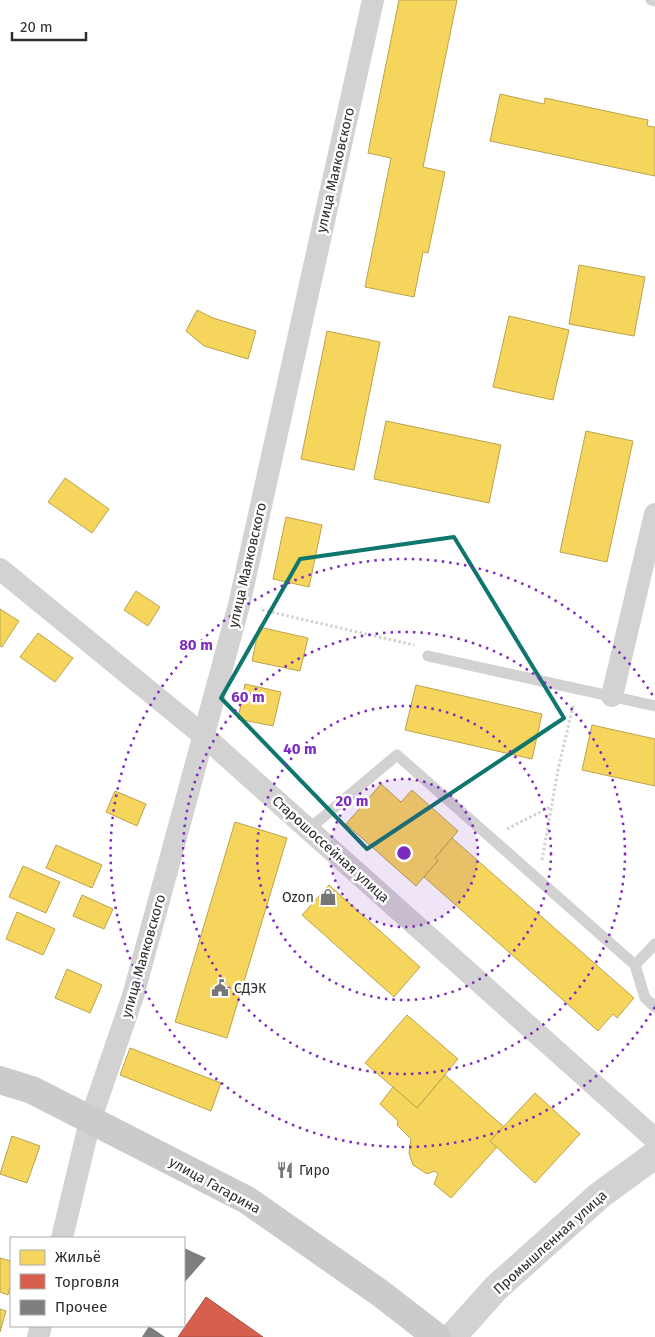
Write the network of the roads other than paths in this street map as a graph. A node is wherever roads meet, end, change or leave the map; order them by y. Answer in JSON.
{"nodes":[{"id":1,"x":373,"y":0,"type":"edge"},
{"id":2,"x":651,"y":0,"type":"edge"},
{"id":3,"x":655,"y":1,"type":"edge"},
{"id":4,"x":655,"y":514,"type":"edge"},
{"id":5,"x":0,"y":569,"type":"edge"},
{"id":6,"x":428,"y":656,"type":"road end"},
{"id":7,"x":612,"y":696,"type":"junction"},
{"id":8,"x":655,"y":706,"type":"edge"},
{"id":9,"x":204,"y":736,"type":"junction"},
{"id":10,"x":308,"y":829,"type":"junction"},
{"id":11,"x":655,"y":944,"type":"edge"},
{"id":12,"x":636,"y":965,"type":"junction"},
{"id":13,"x":655,"y":1007,"type":"edge"},
{"id":14,"x":0,"y":1080,"type":"edge"},
{"id":15,"x":90,"y":1121,"type":"junction"},
{"id":16,"x":655,"y":1139,"type":"edge"},
{"id":17,"x":655,"y":1155,"type":"edge"},
{"id":18,"x":62,"y":1237,"type":"edge"},
{"id":19,"x":437,"y":1337,"type":"edge"},
{"id":20,"x":452,"y":1337,"type":"edge"}],
"edges":[{"from":1,"to":9,"type":"street","name":"улица Маяковского"},
{"from":2,"to":3,"type":"lane"},
{"from":4,"to":7,"type":"street"},
{"from":5,"to":9,"type":"street","name":"Старошоссейная улица"},
{"from":6,"to":7,"type":"lane"},
{"from":7,"to":8,"type":"lane"},
{"from":9,"to":10,"type":"street","name":"Старошоссейная улица"},
{"from":9,"to":15,"type":"street","name":"улица Маяковского"},
{"from":10,"to":12,"type":"lane"},
{"from":10,"to":16,"type":"street","name":"Старошоссейная улица"},
{"from":11,"to":12,"type":"lane"},
{"from":12,"to":13,"type":"lane"},
{"from":14,"to":15,"type":"main road","name":"улица Гагарина"},
{"from":15,"to":18,"type":"street","name":"улица Маяковского"},
{"from":15,"to":19,"type":"main road","name":"улица Гагарина"},
{"from":17,"to":20,"type":"street","name":"Промышленная улица"}]}
